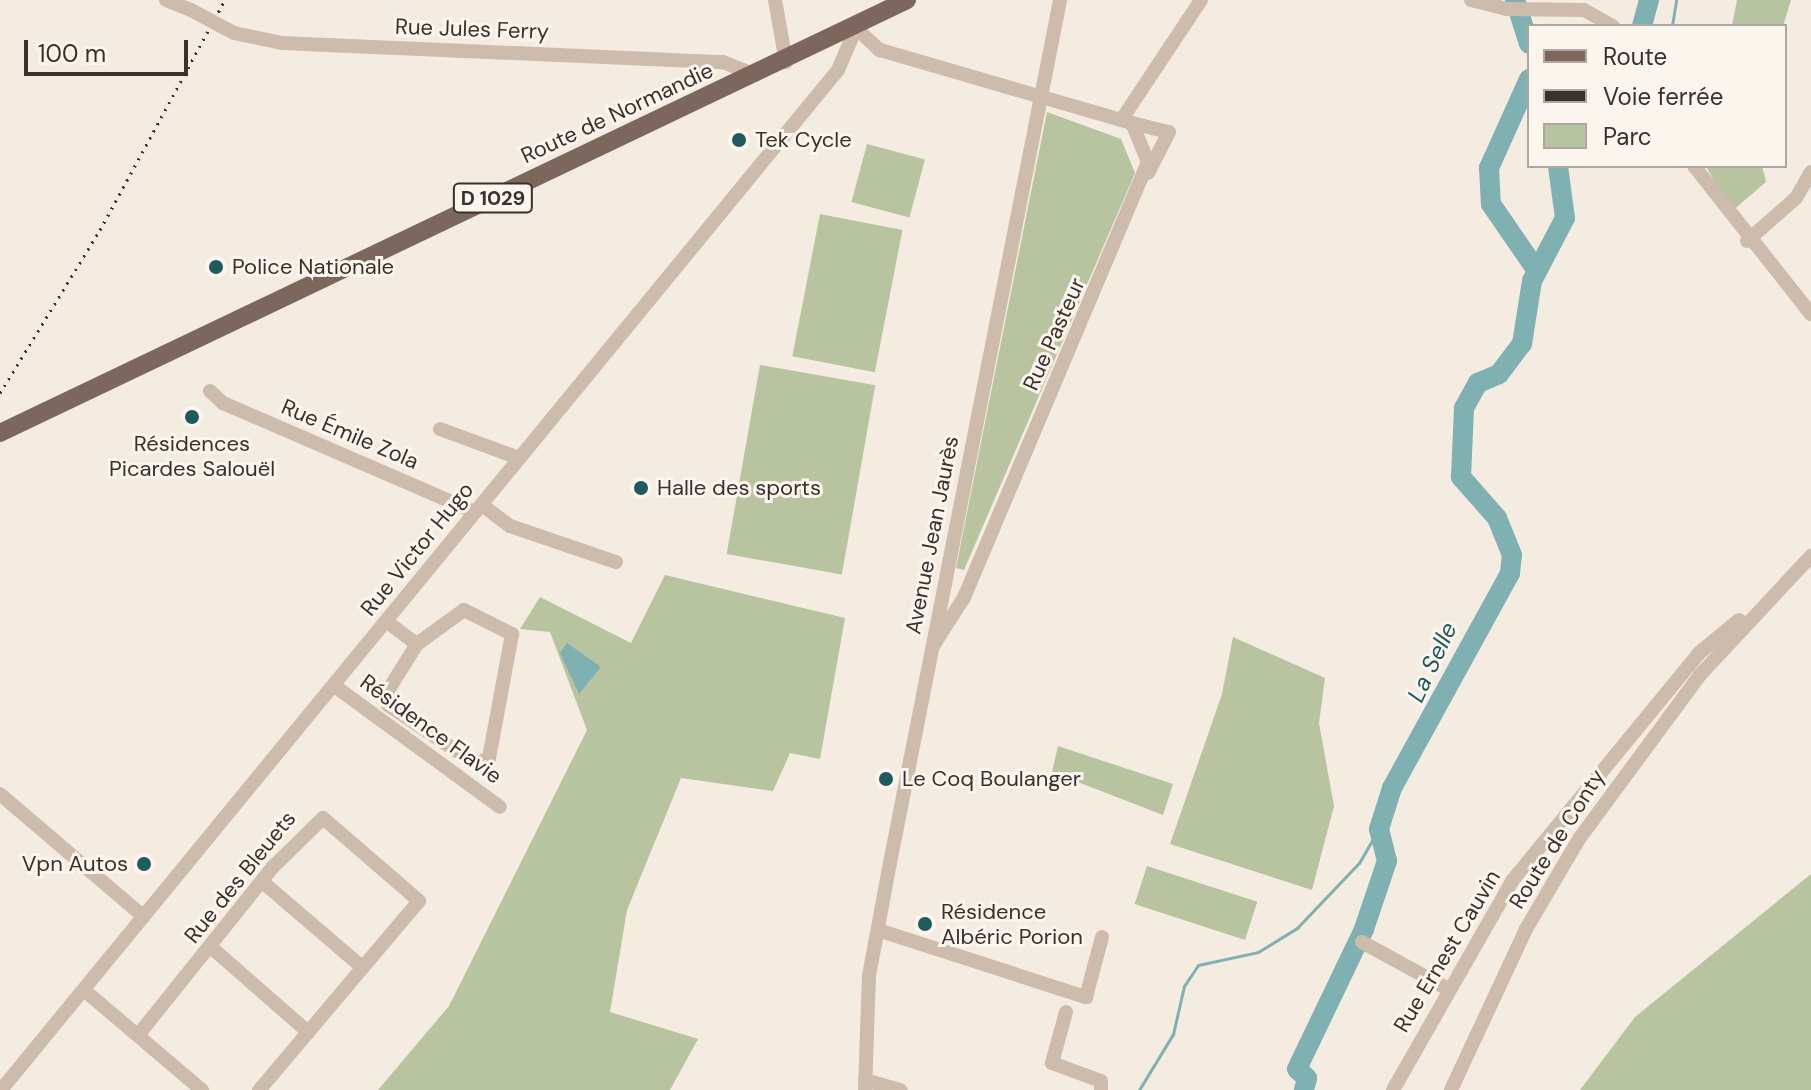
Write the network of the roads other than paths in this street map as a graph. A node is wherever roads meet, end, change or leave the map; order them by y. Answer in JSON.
{"nodes":[{"id":1,"x":166,"y":0,"type":"edge"},
{"id":2,"x":775,"y":0,"type":"edge"},
{"id":3,"x":907,"y":0,"type":"edge"},
{"id":4,"x":1060,"y":0,"type":"edge"},
{"id":5,"x":1201,"y":0,"type":"edge"},
{"id":6,"x":1471,"y":0,"type":"edge"},
{"id":7,"x":1609,"y":24,"type":"edge"},
{"id":8,"x":856,"y":28,"type":"junction"},
{"id":9,"x":786,"y":62,"type":"junction"},
{"id":10,"x":755,"y":75,"type":"junction"},
{"id":11,"x":1042,"y":92,"type":"junction"},
{"id":12,"x":1127,"y":121,"type":"junction"},
{"id":13,"x":1695,"y":168,"type":"edge"},
{"id":14,"x":1811,"y":172,"type":"edge"},
{"id":15,"x":1148,"y":173,"type":"junction"},
{"id":16,"x":1807,"y":191,"type":"edge"},
{"id":17,"x":1747,"y":241,"type":"junction"},
{"id":18,"x":1811,"y":314,"type":"edge"},
{"id":19,"x":210,"y":391,"type":"dead end"},
{"id":20,"x":440,"y":429,"type":"dead end"},
{"id":21,"x":0,"y":433,"type":"edge"},
{"id":22,"x":519,"y":458,"type":"junction"},
{"id":23,"x":478,"y":508,"type":"junction"},
{"id":24,"x":1811,"y":556,"type":"edge"},
{"id":25,"x":616,"y":562,"type":"dead end"},
{"id":26,"x":948,"y":574,"type":"junction"},
{"id":27,"x":969,"y":580,"type":"junction"},
{"id":28,"x":386,"y":621,"type":"junction"},
{"id":29,"x":1731,"y":630,"type":"junction"},
{"id":30,"x":417,"y":644,"type":"junction"},
{"id":31,"x":933,"y":646,"type":"junction"},
{"id":32,"x":336,"y":687,"type":"junction"},
{"id":33,"x":0,"y":794,"type":"edge"},
{"id":34,"x":500,"y":807,"type":"dead end"},
{"id":35,"x":266,"y":885,"type":"junction"},
{"id":36,"x":144,"y":917,"type":"junction"},
{"id":37,"x":878,"y":930,"type":"junction"},
{"id":38,"x":1102,"y":937,"type":"dead end"},
{"id":39,"x":1362,"y":942,"type":"dead end"},
{"id":40,"x":212,"y":948,"type":"junction"},
{"id":41,"x":362,"y":967,"type":"junction"},
{"id":42,"x":1446,"y":988,"type":"junction"},
{"id":43,"x":84,"y":990,"type":"junction"},
{"id":44,"x":1066,"y":1012,"type":"dead end"},
{"id":45,"x":308,"y":1032,"type":"junction"},
{"id":46,"x":139,"y":1034,"type":"junction"},
{"id":47,"x":865,"y":1085,"type":"edge"},
{"id":48,"x":1,"y":1090,"type":"edge"},
{"id":49,"x":201,"y":1090,"type":"edge"},
{"id":50,"x":259,"y":1090,"type":"edge"},
{"id":51,"x":901,"y":1090,"type":"edge"},
{"id":52,"x":1101,"y":1090,"type":"edge"},
{"id":53,"x":1393,"y":1090,"type":"edge"},
{"id":54,"x":1451,"y":1090,"type":"edge"}],
"edges":[{"from":1,"to":10,"type":"street","name":"Rue Jules Ferry","bridge":true},
{"from":2,"to":9,"type":"street"},
{"from":3,"to":8,"type":"main road","name":"Route de Normandie","number":"D 1029"},
{"from":4,"to":11,"type":"street","name":"Avenue Jean Jaurès"},
{"from":5,"to":12,"type":"street"},
{"from":6,"to":7,"type":"street"},
{"from":8,"to":9,"type":"main road","name":"Route de Normandie","number":"D 1029"},
{"from":8,"to":11,"type":"street"},
{"from":8,"to":22,"type":"street","name":"Rue Victor Hugo"},
{"from":9,"to":10,"type":"main road","name":"Route de Normandie","number":"D 1029"},
{"from":10,"to":21,"type":"main road","name":"Route de Normandie","number":"D 1029"},
{"from":11,"to":12,"type":"street"},
{"from":11,"to":26,"type":"street","name":"Avenue Jean Jaurès"},
{"from":12,"to":15,"type":"street"},
{"from":12,"to":15,"type":"street","name":"Rue Pasteur"},
{"from":13,"to":17,"type":"street"},
{"from":14,"to":16,"type":"street"},
{"from":15,"to":27,"type":"street","name":"Rue Pasteur"},
{"from":16,"to":17,"type":"street"},
{"from":17,"to":18,"type":"street"},
{"from":19,"to":23,"type":"street","name":"Rue Émile Zola"},
{"from":20,"to":22,"type":"street"},
{"from":22,"to":23,"type":"street","name":"Rue Victor Hugo"},
{"from":23,"to":25,"type":"street","name":"Rue Émile Zola"},
{"from":23,"to":28,"type":"street","name":"Rue Victor Hugo"},
{"from":24,"to":29,"type":"street"},
{"from":26,"to":27,"type":"street"},
{"from":26,"to":31,"type":"street","name":"Avenue Jean Jaurès"},
{"from":27,"to":31,"type":"street","name":"Rue Pasteur"},
{"from":28,"to":30,"type":"street"},
{"from":28,"to":32,"type":"street","name":"Rue Victor Hugo"},
{"from":29,"to":42,"type":"street","name":"Rue Ernest Cauvin"},
{"from":29,"to":54,"type":"street","name":"Route de Conty"},
{"from":30,"to":30,"type":"street"},
{"from":31,"to":37,"type":"street","name":"Avenue Jean Jaurès"},
{"from":32,"to":34,"type":"street","name":"Résidence Flavie"},
{"from":32,"to":36,"type":"street","name":"Rue Victor Hugo"},
{"from":33,"to":36,"type":"street"},
{"from":35,"to":40,"type":"street","name":"Rue des Bleuets"},
{"from":35,"to":41,"type":"street"},
{"from":35,"to":41,"type":"street","name":"Rue des Bleuets"},
{"from":36,"to":43,"type":"street","name":"Rue Victor Hugo"},
{"from":37,"to":38,"type":"street"},
{"from":37,"to":47,"type":"street","name":"Avenue Jean Jaurès"},
{"from":39,"to":42,"type":"street"},
{"from":40,"to":45,"type":"street"},
{"from":40,"to":46,"type":"street","name":"Rue des Bleuets"},
{"from":41,"to":45,"type":"street","name":"Rue des Bleuets"},
{"from":42,"to":53,"type":"street","name":"Rue Ernest Cauvin"},
{"from":43,"to":46,"type":"street"},
{"from":43,"to":48,"type":"street","name":"Rue Victor Hugo"},
{"from":44,"to":52,"type":"street"},
{"from":45,"to":50,"type":"street","name":"Rue des Bleuets"},
{"from":46,"to":49,"type":"street"},
{"from":47,"to":51,"type":"street"}]}
